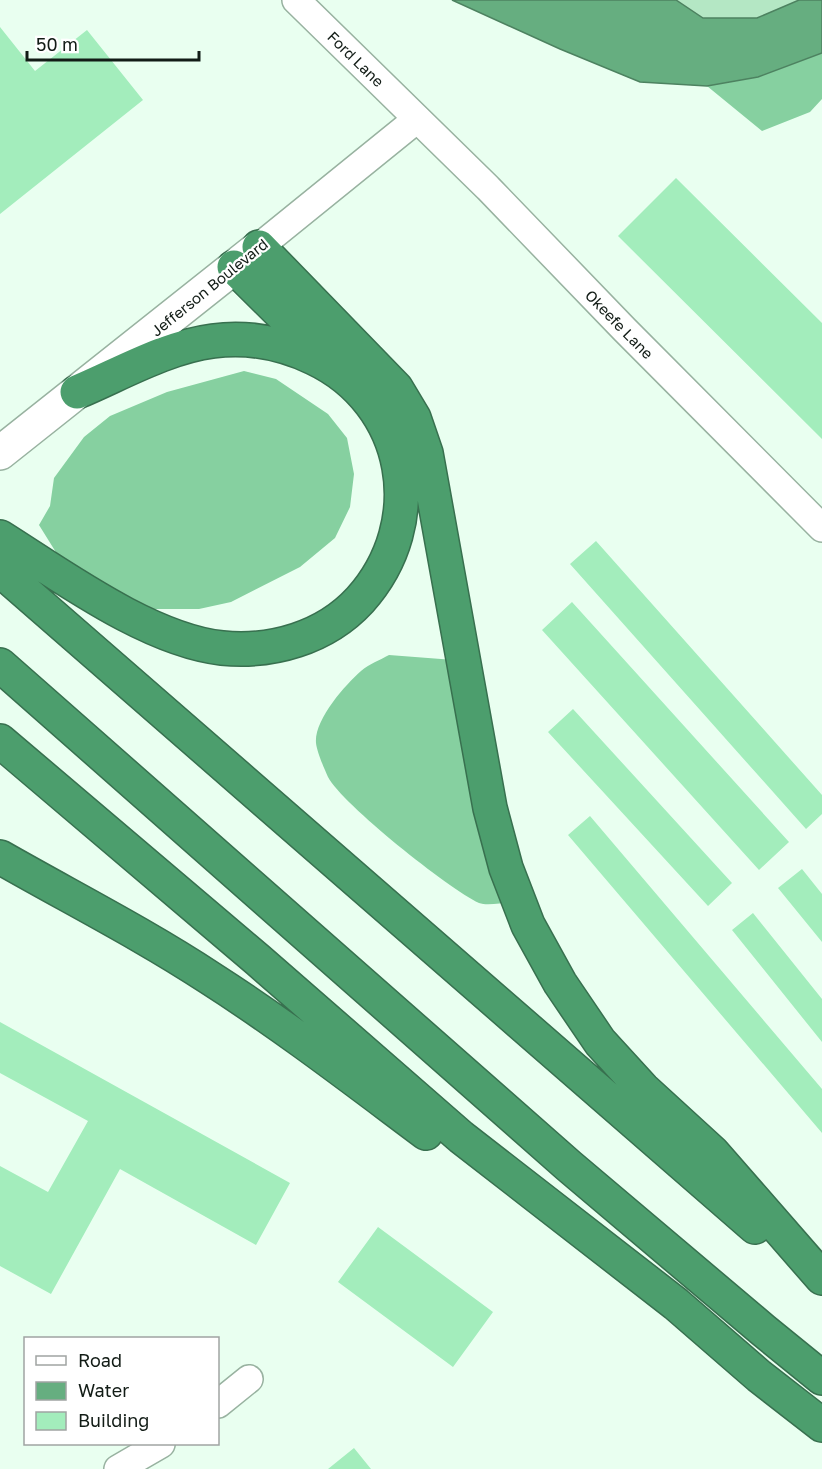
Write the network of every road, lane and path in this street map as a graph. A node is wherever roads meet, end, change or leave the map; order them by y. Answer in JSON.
{"nodes":[{"id":1,"x":296,"y":0,"type":"edge"},
{"id":2,"x":417,"y":119,"type":"junction"},
{"id":3,"x":259,"y":247,"type":"junction"},
{"id":4,"x":234,"y":267,"type":"junction"},
{"id":5,"x":340,"y":371,"type":"junction"},
{"id":6,"x":77,"y":392,"type":"junction"},
{"id":7,"x":0,"y":453,"type":"edge"},
{"id":8,"x":822,"y":528,"type":"edge"},
{"id":9,"x":0,"y":537,"type":"edge"},
{"id":10,"x":0,"y":570,"type":"edge"},
{"id":11,"x":0,"y":665,"type":"edge"},
{"id":12,"x":0,"y":741,"type":"edge"},
{"id":13,"x":0,"y":857,"type":"edge"},
{"id":14,"x":822,"y":1278,"type":"edge"},
{"id":15,"x":822,"y":1286,"type":"edge"},
{"id":16,"x":759,"y":1376,"type":"junction"},
{"id":17,"x":822,"y":1378,"type":"edge"},
{"id":18,"x":249,"y":1379,"type":"dead end"},
{"id":19,"x":219,"y":1403,"type":"edge"},
{"id":20,"x":822,"y":1425,"type":"edge"},
{"id":21,"x":158,"y":1445,"type":"edge"},
{"id":22,"x":118,"y":1469,"type":"edge"}],
"edges":[{"from":1,"to":2,"type":"street","name":"Ford Lane"},
{"from":2,"to":3,"type":"street","name":"Jefferson Boulevard"},
{"from":2,"to":8,"type":"street","name":"Okeefe Lane"},
{"from":3,"to":4,"type":"main road","name":"Jefferson Boulevard"},
{"from":3,"to":14,"type":"highway"},
{"from":4,"to":5,"type":"highway"},
{"from":4,"to":6,"type":"main road","name":"Jefferson Boulevard"},
{"from":5,"to":6,"type":"highway"},
{"from":5,"to":9,"type":"highway"},
{"from":6,"to":7,"type":"main road","name":"Jefferson Boulevard"},
{"from":10,"to":15,"type":"highway"},
{"from":11,"to":17,"type":"highway"},
{"from":12,"to":16,"type":"highway"},
{"from":13,"to":16,"type":"highway"},
{"from":16,"to":20,"type":"highway"},
{"from":18,"to":19,"type":"street"},
{"from":21,"to":22,"type":"street"}]}
